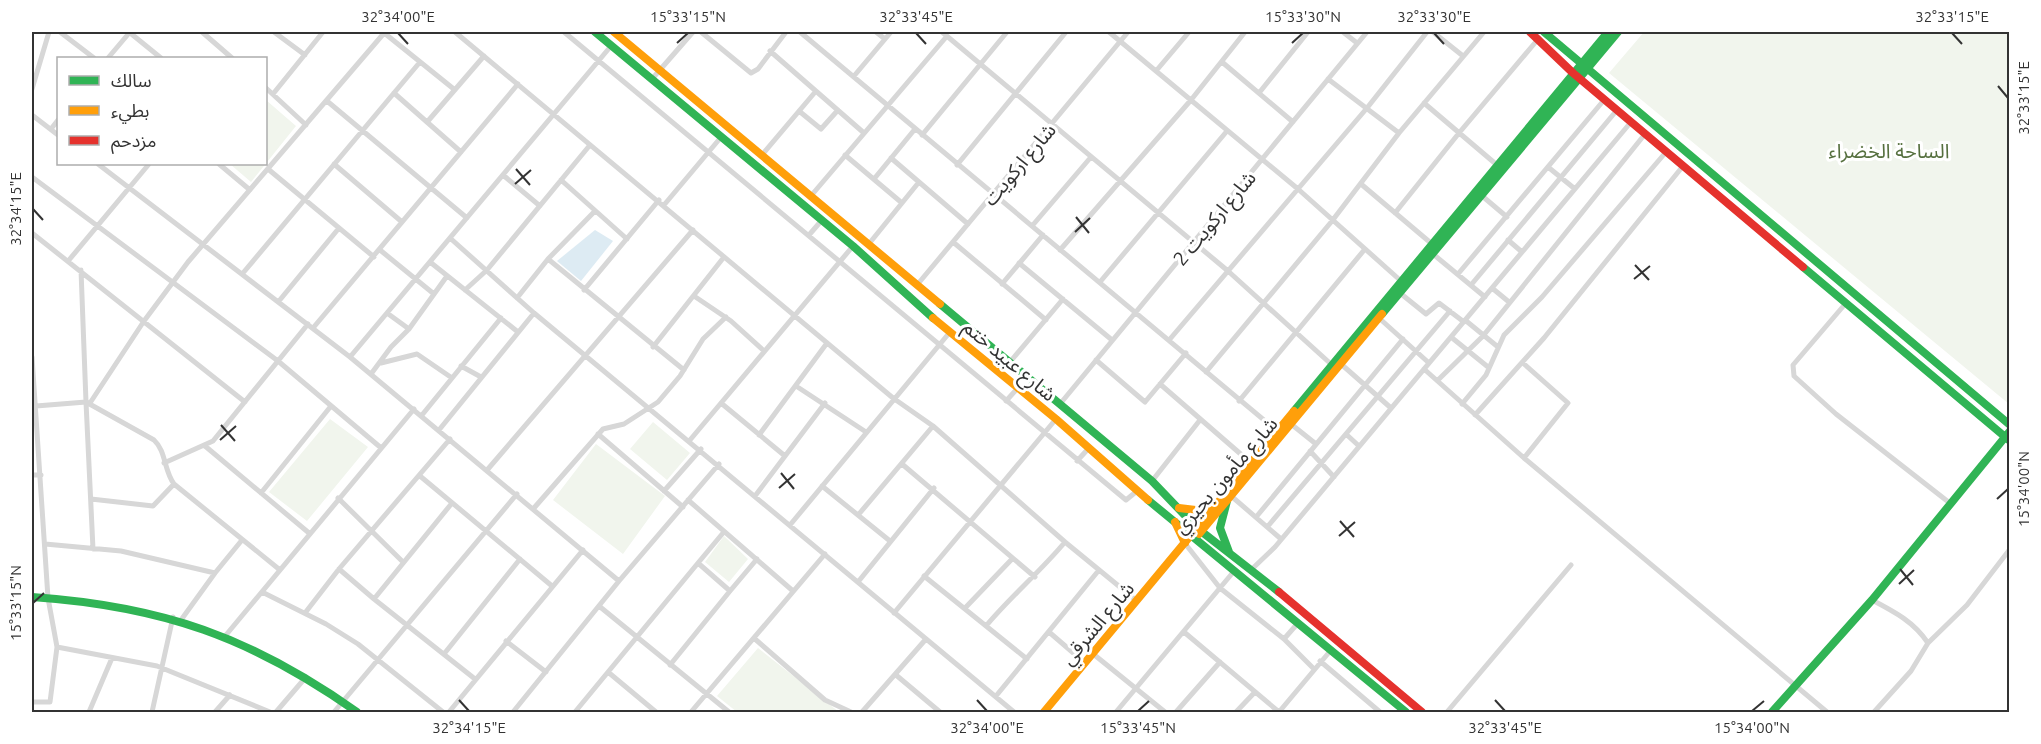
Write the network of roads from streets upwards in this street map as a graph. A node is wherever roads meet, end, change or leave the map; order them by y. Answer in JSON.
{"nodes":[{"id":1,"x":49,"y":32,"type":"edge"},
{"id":2,"x":60,"y":32,"type":"edge"},
{"id":3,"x":130,"y":32,"type":"edge"},
{"id":4,"x":202,"y":32,"type":"edge"},
{"id":5,"x":274,"y":32,"type":"edge"},
{"id":6,"x":323,"y":32,"type":"edge"},
{"id":7,"x":384,"y":32,"type":"edge"},
{"id":8,"x":455,"y":32,"type":"edge"},
{"id":9,"x":564,"y":32,"type":"edge"},
{"id":10,"x":595,"y":32,"type":"edge"},
{"id":11,"x":614,"y":32,"type":"edge"},
{"id":12,"x":693,"y":32,"type":"edge"},
{"id":13,"x":701,"y":32,"type":"edge"},
{"id":14,"x":786,"y":32,"type":"edge"},
{"id":15,"x":800,"y":32,"type":"edge"},
{"id":16,"x":876,"y":32,"type":"edge"},
{"id":17,"x":891,"y":32,"type":"edge"},
{"id":18,"x":1007,"y":32,"type":"edge"},
{"id":19,"x":1066,"y":32,"type":"edge"},
{"id":20,"x":1109,"y":32,"type":"edge"},
{"id":21,"x":1128,"y":32,"type":"edge"},
{"id":22,"x":1189,"y":32,"type":"edge"},
{"id":23,"x":1245,"y":32,"type":"edge"},
{"id":24,"x":1308,"y":32,"type":"edge"},
{"id":25,"x":1343,"y":32,"type":"edge"},
{"id":26,"x":1367,"y":32,"type":"edge"},
{"id":27,"x":1427,"y":32,"type":"edge"},
{"id":28,"x":1433,"y":32,"type":"edge"},
{"id":29,"x":1484,"y":32,"type":"edge"},
{"id":30,"x":1530,"y":32,"type":"edge"},
{"id":31,"x":1608,"y":32,"type":"edge"},
{"id":32,"x":1618,"y":32,"type":"edge"},
{"id":33,"x":944,"y":34,"type":"edge"},
{"id":34,"x":1541,"y":35,"type":"edge"},
{"id":35,"x":885,"y":39,"type":"junction"},
{"id":36,"x":1120,"y":41,"type":"junction"},
{"id":37,"x":1357,"y":44,"type":"junction"},
{"id":38,"x":612,"y":45,"type":"junction"},
{"id":39,"x":770,"y":51,"type":"junction"},
{"id":40,"x":304,"y":55,"type":"junction"},
{"id":41,"x":484,"y":56,"type":"junction"},
{"id":42,"x":1463,"y":56,"type":"junction"},
{"id":43,"x":93,"y":57,"type":"edge"},
{"id":44,"x":109,"y":57,"type":"edge"},
{"id":45,"x":160,"y":57,"type":"edge"},
{"id":46,"x":231,"y":57,"type":"edge"},
{"id":47,"x":599,"y":60,"type":"junction"},
{"id":48,"x":420,"y":62,"type":"junction"},
{"id":49,"x":1221,"y":62,"type":"junction"},
{"id":50,"x":980,"y":64,"type":"junction"},
{"id":51,"x":1584,"y":66,"type":"junction"},
{"id":52,"x":660,"y":70,"type":"junction"},
{"id":53,"x":1156,"y":71,"type":"junction"},
{"id":54,"x":854,"y":76,"type":"junction"},
{"id":55,"x":1576,"y":76,"type":"junction"},
{"id":56,"x":652,"y":79,"type":"junction"},
{"id":57,"x":1328,"y":79,"type":"junction"},
{"id":58,"x":518,"y":84,"type":"junction"},
{"id":59,"x":32,"y":89,"type":"edge"},
{"id":60,"x":267,"y":89,"type":"edge"},
{"id":61,"x":455,"y":90,"type":"junction"},
{"id":62,"x":816,"y":91,"type":"junction"},
{"id":63,"x":394,"y":93,"type":"junction"},
{"id":64,"x":1015,"y":93,"type":"junction"},
{"id":65,"x":1259,"y":93,"type":"junction"},
{"id":66,"x":273,"y":94,"type":"junction"},
{"id":67,"x":1191,"y":100,"type":"junction"},
{"id":68,"x":1604,"y":100,"type":"junction"},
{"id":69,"x":327,"y":101,"type":"junction"},
{"id":70,"x":1424,"y":103,"type":"junction"},
{"id":71,"x":888,"y":105,"type":"junction"},
{"id":72,"x":1367,"y":108,"type":"junction"},
{"id":73,"x":838,"y":110,"type":"junction"},
{"id":74,"x":1617,"y":110,"type":"junction"},
{"id":75,"x":799,"y":111,"type":"junction"},
{"id":76,"x":554,"y":114,"type":"junction"},
{"id":77,"x":32,"y":115,"type":"edge"},
{"id":78,"x":57,"y":121,"type":"edge"},
{"id":79,"x":428,"y":121,"type":"junction"},
{"id":80,"x":1293,"y":122,"type":"junction"},
{"id":81,"x":1631,"y":122,"type":"junction"},
{"id":82,"x":1053,"y":124,"type":"junction"},
{"id":83,"x":306,"y":125,"type":"junction"},
{"id":84,"x":51,"y":129,"type":"junction"},
{"id":85,"x":915,"y":129,"type":"junction"},
{"id":86,"x":362,"y":130,"type":"junction"},
{"id":87,"x":1227,"y":130,"type":"junction"},
{"id":88,"x":1458,"y":132,"type":"junction"},
{"id":89,"x":864,"y":133,"type":"junction"},
{"id":90,"x":1399,"y":133,"type":"junction"},
{"id":91,"x":57,"y":134,"type":"edge"},
{"id":92,"x":1645,"y":134,"type":"junction"},
{"id":93,"x":922,"y":135,"type":"junction"},
{"id":94,"x":722,"y":136,"type":"junction"},
{"id":95,"x":590,"y":145,"type":"junction"},
{"id":96,"x":461,"y":152,"type":"junction"},
{"id":97,"x":1666,"y":152,"type":"junction"},
{"id":98,"x":709,"y":153,"type":"junction"},
{"id":99,"x":762,"y":155,"type":"junction"},
{"id":100,"x":845,"y":155,"type":"junction"},
{"id":101,"x":1091,"y":157,"type":"junction"},
{"id":102,"x":891,"y":158,"type":"junction"},
{"id":103,"x":1262,"y":160,"type":"junction"},
{"id":104,"x":334,"y":164,"type":"junction"},
{"id":105,"x":99,"y":165,"type":"edge"},
{"id":106,"x":147,"y":165,"type":"edge"},
{"id":107,"x":220,"y":165,"type":"edge"},
{"id":108,"x":957,"y":165,"type":"junction"},
{"id":109,"x":1497,"y":165,"type":"junction"},
{"id":110,"x":1683,"y":166,"type":"junction"},
{"id":111,"x":1548,"y":167,"type":"junction"},
{"id":112,"x":268,"y":169,"type":"junction"},
{"id":113,"x":503,"y":175,"type":"junction"},
{"id":114,"x":32,"y":177,"type":"edge"},
{"id":115,"x":1561,"y":177,"type":"junction"},
{"id":116,"x":874,"y":179,"type":"junction"},
{"id":117,"x":561,"y":180,"type":"junction"},
{"id":118,"x":919,"y":182,"type":"junction"},
{"id":119,"x":1121,"y":182,"type":"junction"},
{"id":120,"x":1361,"y":184,"type":"junction"},
{"id":121,"x":128,"y":186,"type":"junction"},
{"id":122,"x":430,"y":188,"type":"junction"},
{"id":123,"x":1298,"y":189,"type":"junction"},
{"id":124,"x":1575,"y":189,"type":"junction"},
{"id":125,"x":250,"y":190,"type":"junction"},
{"id":126,"x":994,"y":195,"type":"junction"},
{"id":127,"x":1481,"y":195,"type":"junction"},
{"id":128,"x":810,"y":197,"type":"junction"},
{"id":129,"x":304,"y":199,"type":"junction"},
{"id":130,"x":658,"y":200,"type":"junction"},
{"id":131,"x":902,"y":202,"type":"junction"},
{"id":132,"x":664,"y":205,"type":"junction"},
{"id":133,"x":540,"y":206,"type":"junction"},
{"id":134,"x":595,"y":211,"type":"junction"},
{"id":135,"x":1157,"y":212,"type":"junction"},
{"id":136,"x":1395,"y":213,"type":"junction"},
{"id":137,"x":1507,"y":217,"type":"junction"},
{"id":138,"x":467,"y":218,"type":"junction"},
{"id":139,"x":822,"y":220,"type":"junction"},
{"id":140,"x":1332,"y":221,"type":"junction"},
{"id":141,"x":402,"y":222,"type":"junction"},
{"id":142,"x":97,"y":224,"type":"junction"},
{"id":143,"x":968,"y":224,"type":"junction"},
{"id":144,"x":1032,"y":226,"type":"junction"},
{"id":145,"x":339,"y":228,"type":"junction"},
{"id":146,"x":693,"y":230,"type":"junction"},
{"id":147,"x":32,"y":233,"type":"edge"},
{"id":148,"x":809,"y":235,"type":"junction"},
{"id":149,"x":1043,"y":235,"type":"junction"},
{"id":150,"x":450,"y":238,"type":"junction"},
{"id":151,"x":627,"y":238,"type":"junction"},
{"id":152,"x":1508,"y":240,"type":"junction"},
{"id":153,"x":953,"y":242,"type":"junction"},
{"id":154,"x":1194,"y":242,"type":"junction"},
{"id":155,"x":206,"y":244,"type":"junction"},
{"id":156,"x":1431,"y":244,"type":"junction"},
{"id":157,"x":868,"y":245,"type":"junction"},
{"id":158,"x":853,"y":246,"type":"junction"},
{"id":159,"x":1365,"y":249,"type":"junction"},
{"id":160,"x":380,"y":250,"type":"junction"},
{"id":161,"x":1060,"y":250,"type":"junction"},
{"id":162,"x":1522,"y":252,"type":"junction"},
{"id":163,"x":1432,"y":254,"type":"junction"},
{"id":164,"x":374,"y":257,"type":"junction"},
{"id":165,"x":724,"y":257,"type":"junction"},
{"id":166,"x":548,"y":259,"type":"junction"},
{"id":167,"x":69,"y":260,"type":"junction"},
{"id":168,"x":841,"y":261,"type":"junction"},
{"id":169,"x":430,"y":262,"type":"junction"},
{"id":170,"x":1019,"y":263,"type":"junction"},
{"id":171,"x":81,"y":270,"type":"junction"},
{"id":172,"x":487,"y":270,"type":"junction"},
{"id":173,"x":1228,"y":271,"type":"junction"},
{"id":174,"x":243,"y":273,"type":"junction"},
{"id":175,"x":1458,"y":274,"type":"junction"},
{"id":176,"x":447,"y":276,"type":"junction"},
{"id":177,"x":416,"y":279,"type":"junction"},
{"id":178,"x":1401,"y":281,"type":"junction"},
{"id":179,"x":175,"y":282,"type":"junction"},
{"id":180,"x":1100,"y":282,"type":"junction"},
{"id":181,"x":1002,"y":284,"type":"junction"},
{"id":182,"x":917,"y":285,"type":"junction"},
{"id":183,"x":1471,"y":285,"type":"junction"},
{"id":184,"x":1492,"y":288,"type":"junction"},
{"id":185,"x":465,"y":290,"type":"junction"},
{"id":186,"x":584,"y":290,"type":"junction"},
{"id":187,"x":1400,"y":293,"type":"junction"},
{"id":188,"x":434,"y":294,"type":"junction"},
{"id":189,"x":693,"y":296,"type":"junction"},
{"id":190,"x":1485,"y":297,"type":"junction"},
{"id":191,"x":517,"y":298,"type":"junction"},
{"id":192,"x":1063,"y":299,"type":"junction"},
{"id":193,"x":279,"y":301,"type":"junction"},
{"id":194,"x":1509,"y":302,"type":"junction"},
{"id":195,"x":1264,"y":303,"type":"junction"},
{"id":196,"x":1846,"y":303,"type":"junction"},
{"id":197,"x":1450,"y":311,"type":"junction"},
{"id":198,"x":1136,"y":312,"type":"junction"},
{"id":199,"x":387,"y":313,"type":"junction"},
{"id":200,"x":534,"y":313,"type":"junction"},
{"id":201,"x":795,"y":315,"type":"junction"},
{"id":202,"x":618,"y":317,"type":"junction"},
{"id":203,"x":726,"y":317,"type":"junction"},
{"id":204,"x":501,"y":318,"type":"junction"},
{"id":205,"x":1379,"y":318,"type":"junction"},
{"id":206,"x":1046,"y":320,"type":"junction"},
{"id":207,"x":144,"y":321,"type":"junction"},
{"id":208,"x":1465,"y":321,"type":"junction"},
{"id":209,"x":311,"y":326,"type":"junction"},
{"id":210,"x":409,"y":329,"type":"junction"},
{"id":211,"x":518,"y":332,"type":"junction"},
{"id":212,"x":950,"y":332,"type":"junction"},
{"id":213,"x":1294,"y":333,"type":"junction"},
{"id":214,"x":1483,"y":336,"type":"junction"},
{"id":215,"x":1451,"y":337,"type":"junction"},
{"id":216,"x":1170,"y":339,"type":"junction"},
{"id":217,"x":1403,"y":339,"type":"junction"},
{"id":218,"x":1112,"y":340,"type":"junction"},
{"id":219,"x":827,"y":343,"type":"junction"},
{"id":220,"x":938,"y":344,"type":"junction"},
{"id":221,"x":653,"y":346,"type":"junction"},
{"id":222,"x":1498,"y":347,"type":"junction"},
{"id":223,"x":1468,"y":350,"type":"junction"},
{"id":224,"x":764,"y":351,"type":"junction"},
{"id":225,"x":1416,"y":351,"type":"junction"},
{"id":226,"x":1186,"y":353,"type":"junction"},
{"id":227,"x":586,"y":356,"type":"junction"},
{"id":228,"x":32,"y":357,"type":"edge"},
{"id":229,"x":350,"y":357,"type":"junction"},
{"id":230,"x":1096,"y":360,"type":"junction"},
{"id":231,"x":278,"y":361,"type":"junction"},
{"id":232,"x":381,"y":363,"type":"junction"},
{"id":233,"x":1009,"y":363,"type":"junction"},
{"id":234,"x":1429,"y":363,"type":"junction"},
{"id":235,"x":1523,"y":363,"type":"junction"},
{"id":236,"x":1341,"y":364,"type":"junction"},
{"id":237,"x":1332,"y":365,"type":"junction"},
{"id":238,"x":461,"y":366,"type":"junction"},
{"id":239,"x":1488,"y":367,"type":"junction"},
{"id":240,"x":1424,"y":369,"type":"junction"},
{"id":241,"x":684,"y":370,"type":"junction"},
{"id":242,"x":1206,"y":372,"type":"junction"},
{"id":243,"x":371,"y":374,"type":"junction"},
{"id":244,"x":481,"y":377,"type":"junction"},
{"id":245,"x":452,"y":378,"type":"junction"},
{"id":246,"x":1438,"y":380,"type":"junction"},
{"id":247,"x":1161,"y":384,"type":"junction"},
{"id":248,"x":1365,"y":385,"type":"junction"},
{"id":249,"x":796,"y":386,"type":"junction"},
{"id":250,"x":1017,"y":389,"type":"junction"},
{"id":251,"x":1378,"y":397,"type":"junction"},
{"id":252,"x":893,"y":398,"type":"junction"},
{"id":253,"x":1006,"y":401,"type":"junction"},
{"id":254,"x":1239,"y":401,"type":"junction"},
{"id":255,"x":245,"y":402,"type":"junction"},
{"id":256,"x":88,"y":403,"type":"junction"},
{"id":257,"x":721,"y":403,"type":"junction"},
{"id":258,"x":825,"y":403,"type":"junction"},
{"id":259,"x":1060,"y":404,"type":"junction"},
{"id":260,"x":1462,"y":404,"type":"junction"},
{"id":261,"x":36,"y":406,"type":"junction"},
{"id":262,"x":330,"y":406,"type":"junction"},
{"id":263,"x":650,"y":408,"type":"junction"},
{"id":264,"x":1391,"y":408,"type":"junction"},
{"id":265,"x":414,"y":409,"type":"junction"},
{"id":266,"x":1994,"y":412,"type":"junction"},
{"id":267,"x":422,"y":415,"type":"junction"},
{"id":268,"x":1474,"y":415,"type":"junction"},
{"id":269,"x":2010,"y":415,"type":"edge"},
{"id":270,"x":1056,"y":419,"type":"junction"},
{"id":271,"x":1200,"y":420,"type":"junction"},
{"id":272,"x":1291,"y":424,"type":"junction"},
{"id":273,"x":2010,"y":425,"type":"edge"},
{"id":274,"x":933,"y":426,"type":"junction"},
{"id":275,"x":439,"y":430,"type":"junction"},
{"id":276,"x":1277,"y":431,"type":"junction"},
{"id":277,"x":866,"y":432,"type":"junction"},
{"id":278,"x":1043,"y":433,"type":"junction"},
{"id":279,"x":598,"y":435,"type":"junction"},
{"id":280,"x":759,"y":435,"type":"junction"},
{"id":281,"x":1347,"y":435,"type":"junction"},
{"id":282,"x":2008,"y":436,"type":"edge"},
{"id":283,"x":450,"y":439,"type":"junction"},
{"id":284,"x":690,"y":440,"type":"junction"},
{"id":285,"x":1316,"y":444,"type":"junction"},
{"id":286,"x":205,"y":446,"type":"junction"},
{"id":287,"x":1359,"y":446,"type":"junction"},
{"id":288,"x":380,"y":447,"type":"junction"},
{"id":289,"x":701,"y":449,"type":"junction"},
{"id":290,"x":1088,"y":450,"type":"junction"},
{"id":291,"x":1310,"y":451,"type":"junction"},
{"id":292,"x":785,"y":456,"type":"junction"},
{"id":293,"x":1524,"y":458,"type":"junction"},
{"id":294,"x":1077,"y":461,"type":"junction"},
{"id":295,"x":164,"y":463,"type":"junction"},
{"id":296,"x":1251,"y":463,"type":"junction"},
{"id":297,"x":719,"y":464,"type":"junction"},
{"id":298,"x":902,"y":464,"type":"junction"},
{"id":299,"x":1321,"y":466,"type":"junction"},
{"id":300,"x":488,"y":469,"type":"junction"},
{"id":301,"x":32,"y":475,"type":"edge"},
{"id":302,"x":41,"y":475,"type":"junction"},
{"id":303,"x":420,"y":476,"type":"junction"},
{"id":304,"x":1334,"y":477,"type":"junction"},
{"id":305,"x":1152,"y":480,"type":"junction"},
{"id":306,"x":174,"y":484,"type":"junction"},
{"id":307,"x":1001,"y":484,"type":"junction"},
{"id":308,"x":822,"y":486,"type":"junction"},
{"id":309,"x":934,"y":488,"type":"junction"},
{"id":310,"x":664,"y":491,"type":"junction"},
{"id":311,"x":1137,"y":491,"type":"junction"},
{"id":312,"x":261,"y":493,"type":"junction"},
{"id":313,"x":517,"y":494,"type":"junction"},
{"id":314,"x":755,"y":496,"type":"junction"},
{"id":315,"x":338,"y":498,"type":"junction"},
{"id":316,"x":1226,"y":498,"type":"junction"},
{"id":317,"x":91,"y":499,"type":"junction"},
{"id":318,"x":688,"y":500,"type":"junction"},
{"id":319,"x":452,"y":503,"type":"junction"},
{"id":320,"x":1951,"y":504,"type":"junction"},
{"id":321,"x":682,"y":507,"type":"junction"},
{"id":322,"x":534,"y":508,"type":"junction"},
{"id":323,"x":1179,"y":508,"type":"junction"},
{"id":324,"x":859,"y":514,"type":"junction"},
{"id":325,"x":1257,"y":516,"type":"junction"},
{"id":326,"x":1172,"y":517,"type":"junction"},
{"id":327,"x":972,"y":521,"type":"junction"},
{"id":328,"x":790,"y":525,"type":"junction"},
{"id":329,"x":1268,"y":526,"type":"junction"},
{"id":330,"x":486,"y":530,"type":"junction"},
{"id":331,"x":373,"y":531,"type":"junction"},
{"id":332,"x":309,"y":533,"type":"junction"},
{"id":333,"x":723,"y":533,"type":"junction"},
{"id":334,"x":1197,"y":533,"type":"junction"},
{"id":335,"x":1281,"y":539,"type":"junction"},
{"id":336,"x":242,"y":540,"type":"junction"},
{"id":337,"x":890,"y":541,"type":"junction"},
{"id":338,"x":1065,"y":542,"type":"junction"},
{"id":339,"x":45,"y":544,"type":"junction"},
{"id":340,"x":1186,"y":544,"type":"junction"},
{"id":341,"x":93,"y":549,"type":"junction"},
{"id":342,"x":2010,"y":549,"type":"edge"},
{"id":343,"x":583,"y":550,"type":"junction"},
{"id":344,"x":1229,"y":552,"type":"junction"},
{"id":345,"x":825,"y":554,"type":"junction"},
{"id":346,"x":1175,"y":555,"type":"joint"},
{"id":347,"x":520,"y":559,"type":"junction"},
{"id":348,"x":1012,"y":559,"type":"junction"},
{"id":349,"x":757,"y":560,"type":"junction"},
{"id":350,"x":403,"y":562,"type":"junction"},
{"id":351,"x":698,"y":563,"type":"junction"},
{"id":352,"x":1571,"y":565,"type":"dead end"},
{"id":353,"x":339,"y":568,"type":"junction"},
{"id":354,"x":1252,"y":569,"type":"junction"},
{"id":355,"x":280,"y":570,"type":"junction"},
{"id":356,"x":1099,"y":570,"type":"junction"},
{"id":357,"x":1235,"y":570,"type":"junction"},
{"id":358,"x":215,"y":573,"type":"junction"},
{"id":359,"x":924,"y":576,"type":"junction"},
{"id":360,"x":1035,"y":578,"type":"junction"},
{"id":361,"x":620,"y":581,"type":"junction"},
{"id":362,"x":858,"y":582,"type":"junction"},
{"id":363,"x":552,"y":586,"type":"junction"},
{"id":364,"x":1220,"y":588,"type":"junction"},
{"id":365,"x":730,"y":591,"type":"junction"},
{"id":366,"x":793,"y":591,"type":"junction"},
{"id":367,"x":262,"y":592,"type":"junction"},
{"id":368,"x":32,"y":597,"type":"edge"},
{"id":369,"x":48,"y":598,"type":"junction"},
{"id":370,"x":374,"y":599,"type":"junction"},
{"id":371,"x":1872,"y":600,"type":"junction"},
{"id":372,"x":1137,"y":601,"type":"junction"},
{"id":373,"x":599,"y":606,"type":"junction"},
{"id":374,"x":966,"y":608,"type":"junction"},
{"id":375,"x":305,"y":613,"type":"junction"},
{"id":376,"x":894,"y":613,"type":"junction"},
{"id":377,"x":177,"y":619,"type":"junction"},
{"id":378,"x":1298,"y":623,"type":"junction"},
{"id":379,"x":408,"y":626,"type":"junction"},
{"id":380,"x":986,"y":626,"type":"junction"},
{"id":381,"x":1049,"y":632,"type":"junction"},
{"id":382,"x":1184,"y":632,"type":"junction"},
{"id":383,"x":226,"y":635,"type":"junction"},
{"id":384,"x":636,"y":637,"type":"junction"},
{"id":385,"x":755,"y":639,"type":"junction"},
{"id":386,"x":926,"y":639,"type":"junction"},
{"id":387,"x":1284,"y":639,"type":"junction"},
{"id":388,"x":506,"y":641,"type":"junction"},
{"id":389,"x":1928,"y":643,"type":"junction"},
{"id":390,"x":57,"y":647,"type":"junction"},
{"id":391,"x":1331,"y":650,"type":"junction"},
{"id":392,"x":1092,"y":653,"type":"junction"},
{"id":393,"x":444,"y":654,"type":"junction"},
{"id":394,"x":112,"y":658,"type":"junction"},
{"id":395,"x":380,"y":659,"type":"junction"},
{"id":396,"x":1027,"y":659,"type":"junction"},
{"id":397,"x":1320,"y":661,"type":"junction"},
{"id":398,"x":1085,"y":663,"type":"junction"},
{"id":399,"x":1220,"y":663,"type":"junction"},
{"id":400,"x":670,"y":665,"type":"junction"},
{"id":401,"x":161,"y":668,"type":"junction"},
{"id":402,"x":1314,"y":669,"type":"junction"},
{"id":403,"x":546,"y":672,"type":"junction"},
{"id":404,"x":608,"y":672,"type":"junction"},
{"id":405,"x":896,"y":675,"type":"junction"},
{"id":406,"x":306,"y":677,"type":"junction"},
{"id":407,"x":475,"y":679,"type":"junction"},
{"id":408,"x":1794,"y":687,"type":"junction"},
{"id":409,"x":1135,"y":689,"type":"junction"},
{"id":410,"x":1255,"y":692,"type":"junction"},
{"id":411,"x":708,"y":693,"type":"junction"},
{"id":412,"x":230,"y":695,"type":"junction"},
{"id":413,"x":996,"y":696,"type":"junction"},
{"id":414,"x":343,"y":701,"type":"junction"},
{"id":415,"x":32,"y":702,"type":"edge"},
{"id":416,"x":577,"y":710,"type":"edge"},
{"id":417,"x":864,"y":710,"type":"edge"},
{"id":418,"x":90,"y":712,"type":"edge"},
{"id":419,"x":152,"y":712,"type":"edge"},
{"id":420,"x":215,"y":712,"type":"edge"},
{"id":421,"x":270,"y":712,"type":"edge"},
{"id":422,"x":276,"y":712,"type":"edge"},
{"id":423,"x":334,"y":712,"type":"edge"},
{"id":424,"x":357,"y":712,"type":"edge"},
{"id":425,"x":443,"y":712,"type":"edge"},
{"id":426,"x":449,"y":712,"type":"edge"},
{"id":427,"x":515,"y":712,"type":"edge"},
{"id":428,"x":585,"y":712,"type":"edge"},
{"id":429,"x":656,"y":712,"type":"edge"},
{"id":430,"x":691,"y":712,"type":"edge"},
{"id":431,"x":729,"y":712,"type":"edge"},
{"id":432,"x":851,"y":712,"type":"edge"},
{"id":433,"x":872,"y":712,"type":"edge"},
{"id":434,"x":940,"y":712,"type":"edge"},
{"id":435,"x":1014,"y":712,"type":"edge"},
{"id":436,"x":1044,"y":712,"type":"edge"},
{"id":437,"x":1116,"y":712,"type":"edge"},
{"id":438,"x":1165,"y":712,"type":"edge"},
{"id":439,"x":1176,"y":712,"type":"edge"},
{"id":440,"x":1236,"y":712,"type":"edge"},
{"id":441,"x":1279,"y":712,"type":"edge"},
{"id":442,"x":1380,"y":712,"type":"edge"},
{"id":443,"x":1406,"y":712,"type":"edge"},
{"id":444,"x":1422,"y":712,"type":"edge"},
{"id":445,"x":1447,"y":712,"type":"edge"},
{"id":446,"x":1772,"y":712,"type":"edge"},
{"id":447,"x":1826,"y":712,"type":"edge"},
{"id":448,"x":1874,"y":712,"type":"edge"}],
"edges":[{"from":1,"to":59,"type":"street"},
{"from":2,"to":43,"type":"street"},
{"from":3,"to":44,"type":"street"},
{"from":3,"to":45,"type":"street"},
{"from":4,"to":46,"type":"street"},
{"from":5,"to":40,"type":"street"},
{"from":6,"to":40,"type":"street"},
{"from":7,"to":48,"type":"street"},
{"from":7,"to":69,"type":"street"},
{"from":8,"to":41,"type":"street"},
{"from":9,"to":47,"type":"street"},
{"from":10,"to":38,"type":"street","name":"شارع عبيد ختم"},
{"from":11,"to":52,"type":"street","name":"شارع عبيد ختم"},
{"from":12,"to":52,"type":"street"},
{"from":13,"to":39,"type":"street"},
{"from":14,"to":39,"type":"street"},
{"from":15,"to":54,"type":"street"},
{"from":16,"to":35,"type":"street"},
{"from":17,"to":35,"type":"street"},
{"from":18,"to":50,"type":"street"},
{"from":19,"to":64,"type":"street"},
{"from":20,"to":36,"type":"street"},
{"from":21,"to":36,"type":"street","name":"شارع اركويت"},
{"from":22,"to":53,"type":"street"},
{"from":23,"to":49,"type":"street"},
{"from":24,"to":65,"type":"street"},
{"from":25,"to":37,"type":"street"},
{"from":26,"to":37,"type":"street","name":"شارع اركويت 2"},
{"from":27,"to":72,"type":"street"},
{"from":28,"to":42,"type":"street"},
{"from":29,"to":42,"type":"street"},
{"from":30,"to":34,"type":"street"},
{"from":31,"to":51,"type":"street","name":"شارع مأمون بحيري"},
{"from":32,"to":51,"type":"street","name":"شارع مأمون بحيري"},
{"from":33,"to":50,"type":"street"},
{"from":33,"to":71,"type":"street"},
{"from":34,"to":51,"type":"street"},
{"from":34,"to":55,"type":"street"},
{"from":34,"to":88,"type":"street"},
{"from":35,"to":54,"type":"street"},
{"from":36,"to":53,"type":"street"},
{"from":36,"to":82,"type":"street","name":"شارع اركويت"},
{"from":37,"to":57,"type":"street","name":"شارع اركويت 2"},
{"from":38,"to":47,"type":"street"},
{"from":38,"to":56,"type":"street","name":"شارع عبيد ختم"},
{"from":39,"to":62,"type":"street"},
{"from":40,"to":66,"type":"street"},
{"from":41,"to":58,"type":"street"},
{"from":41,"to":61,"type":"street"},
{"from":42,"to":70,"type":"street"},
{"from":47,"to":76,"type":"street"},
{"from":47,"to":98,"type":"street"},
{"from":48,"to":61,"type":"street"},
{"from":48,"to":63,"type":"street"},
{"from":49,"to":65,"type":"street"},
{"from":49,"to":67,"type":"street"},
{"from":50,"to":64,"type":"street"},
{"from":50,"to":93,"type":"street"},
{"from":51,"to":55,"type":"street","name":"شارع مأمون بحيري"},
{"from":51,"to":266,"type":"street"},
{"from":52,"to":56,"type":"street"},
{"from":52,"to":99,"type":"street","name":"شارع عبيد ختم"},
{"from":53,"to":67,"type":"street"},
{"from":54,"to":71,"type":"street"},
{"from":55,"to":68,"type":"street"},
{"from":55,"to":109,"type":"street","name":"شارع مأمون بحيري"},
{"from":55,"to":127,"type":"street","name":"شارع مأمون بحيري"},
{"from":56,"to":94,"type":"street","name":"شارع عبيد ختم"},
{"from":57,"to":72,"type":"street"},
{"from":57,"to":80,"type":"street","name":"شارع اركويت 2"},
{"from":58,"to":76,"type":"street"},
{"from":58,"to":96,"type":"street"},
{"from":60,"to":66,"type":"street"},
{"from":61,"to":79,"type":"street"},
{"from":62,"to":73,"type":"street"},
{"from":62,"to":75,"type":"street"},
{"from":63,"to":79,"type":"street"},
{"from":63,"to":86,"type":"street"},
{"from":64,"to":82,"type":"street"},
{"from":64,"to":108,"type":"street"},
{"from":65,"to":80,"type":"street"},
{"from":66,"to":83,"type":"street"},
{"from":67,"to":87,"type":"street"},
{"from":67,"to":119,"type":"street"},
{"from":68,"to":74,"type":"street"},
{"from":68,"to":111,"type":"street"},
{"from":69,"to":83,"type":"street"},
{"from":69,"to":86,"type":"street"},
{"from":70,"to":88,"type":"street"},
{"from":70,"to":90,"type":"street"},
{"from":71,"to":85,"type":"street"},
{"from":71,"to":89,"type":"street"},
{"from":72,"to":90,"type":"street"},
{"from":72,"to":123,"type":"street"},
{"from":73,"to":75,"type":"street"},
{"from":73,"to":89,"type":"street"},
{"from":74,"to":81,"type":"street"},
{"from":74,"to":115,"type":"street"},
{"from":75,"to":99,"type":"street"},
{"from":76,"to":95,"type":"street"},
{"from":76,"to":113,"type":"street"},
{"from":77,"to":84,"type":"street"},
{"from":78,"to":84,"type":"street"},
{"from":79,"to":96,"type":"street"},
{"from":80,"to":103,"type":"street","name":"شارع اركويت 2"},
{"from":81,"to":92,"type":"street"},
{"from":81,"to":124,"type":"street"},
{"from":82,"to":101,"type":"street"},
{"from":82,"to":126,"type":"street","name":"شارع اركويت"},
{"from":83,"to":112,"type":"street"},
{"from":84,"to":91,"type":"street"},
{"from":85,"to":93,"type":"street"},
{"from":85,"to":102,"type":"street"},
{"from":86,"to":104,"type":"street"},
{"from":86,"to":122,"type":"street"},
{"from":87,"to":103,"type":"street"},
{"from":87,"to":135,"type":"street"},
{"from":88,"to":109,"type":"street"},
{"from":88,"to":136,"type":"street"},
{"from":89,"to":100,"type":"street"},
{"from":90,"to":120,"type":"street"},
{"from":92,"to":97,"type":"street"},
{"from":92,"to":194,"type":"street"},
{"from":93,"to":108,"type":"street"},
{"from":94,"to":98,"type":"street"},
{"from":94,"to":139,"type":"street","name":"شارع عبيد ختم"},
{"from":95,"to":117,"type":"street"},
{"from":95,"to":130,"type":"street"},
{"from":96,"to":122,"type":"street"},
{"from":97,"to":110,"type":"street"},
{"from":97,"to":222,"type":"street"},
{"from":98,"to":132,"type":"street"},
{"from":98,"to":148,"type":"street"},
{"from":99,"to":128,"type":"street","name":"شارع عبيد ختم"},
{"from":100,"to":116,"type":"street"},
{"from":100,"to":128,"type":"street"},
{"from":101,"to":119,"type":"street"},
{"from":101,"to":144,"type":"street"},
{"from":102,"to":116,"type":"street"},
{"from":102,"to":118,"type":"street"},
{"from":103,"to":123,"type":"street"},
{"from":103,"to":154,"type":"street","name":"شارع اركويت 2"},
{"from":104,"to":129,"type":"street"},
{"from":104,"to":141,"type":"street"},
{"from":105,"to":121,"type":"street"},
{"from":106,"to":121,"type":"street"},
{"from":107,"to":125,"type":"street"},
{"from":108,"to":126,"type":"street"},
{"from":109,"to":156,"type":"street","name":"شارع مأمون بحيري"},
{"from":110,"to":196,"type":"street"},
{"from":110,"to":235,"type":"street"},
{"from":111,"to":115,"type":"street"},
{"from":111,"to":137,"type":"street"},
{"from":112,"to":125,"type":"street"},
{"from":112,"to":129,"type":"street"},
{"from":113,"to":133,"type":"street"},
{"from":113,"to":138,"type":"street"},
{"from":114,"to":142,"type":"street"},
{"from":115,"to":124,"type":"street"},
{"from":115,"to":152,"type":"street"},
{"from":116,"to":131,"type":"street"},
{"from":117,"to":133,"type":"street"},
{"from":117,"to":134,"type":"street"},
{"from":118,"to":131,"type":"street"},
{"from":118,"to":143,"type":"street"},
{"from":119,"to":135,"type":"street"},
{"from":119,"to":161,"type":"street"},
{"from":120,"to":136,"type":"street"},
{"from":120,"to":140,"type":"street"},
{"from":121,"to":142,"type":"street"},
{"from":121,"to":155,"type":"street"},
{"from":122,"to":138,"type":"street"},
{"from":122,"to":141,"type":"street"},
{"from":123,"to":140,"type":"street"},
{"from":123,"to":173,"type":"street"},
{"from":124,"to":162,"type":"street"},
{"from":125,"to":155,"type":"street"},
{"from":126,"to":143,"type":"street","name":"شارع اركويت"},
{"from":126,"to":144,"type":"street"},
{"from":127,"to":137,"type":"street"},
{"from":127,"to":163,"type":"street","name":"شارع مأمون بحيري"},
{"from":128,"to":157,"type":"street","name":"شارع عبيد ختم"},
{"from":129,"to":145,"type":"street"},
{"from":129,"to":174,"type":"street"},
{"from":130,"to":132,"type":"street"},
{"from":130,"to":151,"type":"street"},
{"from":131,"to":157,"type":"street"},
{"from":132,"to":146,"type":"street"},
{"from":133,"to":172,"type":"street"},
{"from":134,"to":151,"type":"street"},
{"from":134,"to":166,"type":"street"},
{"from":135,"to":154,"type":"street"},
{"from":135,"to":180,"type":"street"},
{"from":136,"to":156,"type":"street"},
{"from":137,"to":175,"type":"street"},
{"from":138,"to":150,"type":"street"},
{"from":139,"to":148,"type":"street"},
{"from":139,"to":158,"type":"street","name":"شارع عبيد ختم"},
{"from":140,"to":159,"type":"street"},
{"from":140,"to":195,"type":"street"},
{"from":141,"to":160,"type":"street"},
{"from":142,"to":167,"type":"street"},
{"from":142,"to":179,"type":"street"},
{"from":143,"to":153,"type":"street","name":"شارع اركويت"},
{"from":144,"to":149,"type":"street"},
{"from":145,"to":164,"type":"street"},
{"from":145,"to":193,"type":"street"},
{"from":146,"to":165,"type":"street"},
{"from":146,"to":202,"type":"street"},
{"from":147,"to":167,"type":"street"},
{"from":148,"to":168,"type":"street"},
{"from":149,"to":161,"type":"street"},
{"from":149,"to":170,"type":"street"},
{"from":150,"to":169,"type":"street"},
{"from":150,"to":172,"type":"street"},
{"from":151,"to":186,"type":"street"},
{"from":152,"to":162,"type":"street"},
{"from":152,"to":183,"type":"street"},
{"from":153,"to":181,"type":"street"},
{"from":153,"to":182,"type":"street","name":"شارع اركويت"},
{"from":154,"to":173,"type":"street"},
{"from":154,"to":198,"type":"street","name":"شارع اركويت 2"},
{"from":155,"to":174,"type":"street"},
{"from":155,"to":179,"type":"street"},
{"from":156,"to":178,"type":"street","name":"شارع مأمون بحيري"},
{"from":157,"to":182,"type":"street","name":"شارع عبيد ختم"},
{"from":158,"to":168,"type":"street"},
{"from":158,"to":212,"type":"street","name":"شارع عبيد ختم"},
{"from":159,"to":178,"type":"street"},
{"from":159,"to":213,"type":"street"},
{"from":160,"to":164,"type":"street"},
{"from":160,"to":177,"type":"street"},
{"from":161,"to":180,"type":"street"},
{"from":162,"to":184,"type":"street"},
{"from":163,"to":175,"type":"street"},
{"from":163,"to":187,"type":"street","name":"شارع مأمون بحيري"},
{"from":164,"to":209,"type":"street"},
{"from":165,"to":189,"type":"street"},
{"from":165,"to":201,"type":"street"},
{"from":166,"to":186,"type":"street"},
{"from":166,"to":191,"type":"street"},
{"from":167,"to":171,"type":"street"},
{"from":168,"to":201,"type":"street"},
{"from":168,"to":220,"type":"street"},
{"from":169,"to":176,"type":"street"},
{"from":169,"to":177,"type":"street"},
{"from":170,"to":181,"type":"street"},
{"from":170,"to":192,"type":"street"},
{"from":171,"to":207,"type":"street"},
{"from":171,"to":256,"type":"street"},
{"from":172,"to":185,"type":"street"},
{"from":172,"to":191,"type":"street"},
{"from":173,"to":195,"type":"street"},
{"from":173,"to":216,"type":"street"},
{"from":174,"to":193,"type":"street"},
{"from":175,"to":183,"type":"street"},
{"from":176,"to":185,"type":"street"},
{"from":176,"to":188,"type":"street"},
{"from":177,"to":188,"type":"street"},
{"from":177,"to":199,"type":"street"},
{"from":178,"to":237,"type":"street","name":"شارع مأمون بحيري"},
{"from":179,"to":207,"type":"street"},
{"from":179,"to":231,"type":"street"},
{"from":180,"to":198,"type":"street"},
{"from":181,"to":206,"type":"street"},
{"from":182,"to":233,"type":"street","name":"شارع عبيد ختم"},
{"from":183,"to":190,"type":"street"},
{"from":184,"to":190,"type":"street"},
{"from":184,"to":194,"type":"street"},
{"from":185,"to":204,"type":"street"},
{"from":186,"to":202,"type":"street"},
{"from":187,"to":197,"type":"street"},
{"from":187,"to":205,"type":"street","name":"شارع مأمون بحيري"},
{"from":188,"to":210,"type":"street"},
{"from":189,"to":203,"type":"street"},
{"from":189,"to":221,"type":"street"},
{"from":190,"to":208,"type":"street"},
{"from":191,"to":200,"type":"street"},
{"from":192,"to":206,"type":"street"},
{"from":192,"to":218,"type":"street"},
{"from":193,"to":209,"type":"street"},
{"from":194,"to":214,"type":"street"},
{"from":195,"to":213,"type":"street"},
{"from":195,"to":242,"type":"street"},
{"from":196,"to":282,"type":"street"},
{"from":196,"to":320,"type":"street"},
{"from":197,"to":208,"type":"street"},
{"from":197,"to":225,"type":"street"},
{"from":198,"to":216,"type":"street"},
{"from":198,"to":218,"type":"street","name":"شارع اركويت 2"},
{"from":199,"to":210,"type":"street"},
{"from":199,"to":229,"type":"street"},
{"from":200,"to":211,"type":"street"},
{"from":200,"to":227,"type":"street"},
{"from":201,"to":219,"type":"street"},
{"from":201,"to":224,"type":"street"},
{"from":202,"to":221,"type":"street"},
{"from":202,"to":227,"type":"street"},
{"from":203,"to":224,"type":"street"},
{"from":203,"to":241,"type":"street"},
{"from":204,"to":211,"type":"street"},
{"from":204,"to":238,"type":"street"},
{"from":205,"to":217,"type":"street"},
{"from":205,"to":236,"type":"street","name":"شارع مأمون بحيري"},
{"from":206,"to":233,"type":"street"},
{"from":207,"to":255,"type":"street"},
{"from":207,"to":256,"type":"street"},
{"from":208,"to":214,"type":"street"},
{"from":208,"to":215,"type":"street"},
{"from":209,"to":229,"type":"street"},
{"from":209,"to":231,"type":"street"},
{"from":210,"to":232,"type":"street"},
{"from":211,"to":244,"type":"street"},
{"from":212,"to":220,"type":"street"},
{"from":212,"to":250,"type":"street","name":"شارع عبيد ختم"},
{"from":213,"to":237,"type":"street"},
{"from":213,"to":254,"type":"street"},
{"from":214,"to":222,"type":"street"},
{"from":214,"to":223,"type":"street"},
{"from":215,"to":223,"type":"street"},
{"from":215,"to":234,"type":"street"},
{"from":216,"to":226,"type":"street"},
{"from":217,"to":225,"type":"street"},
{"from":217,"to":248,"type":"street"},
{"from":218,"to":230,"type":"street","name":"شارع اركويت 2"},
{"from":219,"to":249,"type":"street"},
{"from":219,"to":252,"type":"street"},
{"from":220,"to":252,"type":"street"},
{"from":220,"to":253,"type":"street"},
{"from":221,"to":241,"type":"street"},
{"from":222,"to":239,"type":"street"},
{"from":223,"to":239,"type":"street"},
{"from":223,"to":246,"type":"street"},
{"from":224,"to":257,"type":"street"},
{"from":225,"to":234,"type":"street"},
{"from":225,"to":251,"type":"street"},
{"from":226,"to":242,"type":"street"},
{"from":226,"to":247,"type":"street"},
{"from":227,"to":263,"type":"street"},
{"from":227,"to":300,"type":"street"},
{"from":228,"to":261,"type":"street"},
{"from":229,"to":243,"type":"street"},
{"from":230,"to":247,"type":"street"},
{"from":230,"to":259,"type":"street","name":"شارع اركويت 2"},
{"from":231,"to":255,"type":"street"},
{"from":231,"to":262,"type":"street"},
{"from":232,"to":243,"type":"street"},
{"from":232,"to":245,"type":"street"},
{"from":233,"to":259,"type":"street","name":"شارع عبيد ختم"},
{"from":234,"to":240,"type":"street"},
{"from":235,"to":268,"type":"street"},
{"from":235,"to":293,"type":"street"},
{"from":236,"to":248,"type":"street"},
{"from":236,"to":272,"type":"street","name":"شارع مأمون بحيري"},
{"from":237,"to":276,"type":"street","name":"شارع مأمون بحيري"},
{"from":238,"to":244,"type":"street"},
{"from":238,"to":245,"type":"street"},
{"from":239,"to":260,"type":"street"},
{"from":240,"to":246,"type":"street"},
{"from":240,"to":264,"type":"street"},
{"from":241,"to":263,"type":"street"},
{"from":242,"to":254,"type":"street"},
{"from":243,"to":265,"type":"street"},
{"from":244,"to":275,"type":"street"},
{"from":245,"to":267,"type":"street"},
{"from":246,"to":260,"type":"street"},
{"from":247,"to":271,"type":"street"},
{"from":248,"to":251,"type":"street"},
{"from":248,"to":285,"type":"street"},
{"from":249,"to":258,"type":"street"},
{"from":249,"to":280,"type":"street"},
{"from":250,"to":253,"type":"street"},
{"from":250,"to":270,"type":"street","name":"شارع عبيد ختم"},
{"from":251,"to":264,"type":"street"},
{"from":251,"to":281,"type":"street"},
{"from":252,"to":274,"type":"street"},
{"from":252,"to":277,"type":"street"},
{"from":253,"to":278,"type":"street"},
{"from":254,"to":276,"type":"street"},
{"from":255,"to":286,"type":"street"},
{"from":256,"to":261,"type":"street"},
{"from":256,"to":295,"type":"street"},
{"from":256,"to":317,"type":"street"},
{"from":257,"to":280,"type":"street"},
{"from":257,"to":284,"type":"street"},
{"from":258,"to":277,"type":"street"},
{"from":258,"to":292,"type":"street"},
{"from":259,"to":305,"type":"street","name":"شارع عبيد ختم"},
{"from":260,"to":268,"type":"street"},
{"from":261,"to":302,"type":"street"},
{"from":262,"to":288,"type":"street"},
{"from":262,"to":312,"type":"street"},
{"from":263,"to":279,"type":"street"},
{"from":263,"to":284,"type":"street"},
{"from":264,"to":287,"type":"street"},
{"from":265,"to":267,"type":"street"},
{"from":265,"to":288,"type":"street"},
{"from":266,"to":269,"type":"street"},
{"from":266,"to":273,"type":"street"},
{"from":267,"to":275,"type":"street"},
{"from":268,"to":293,"type":"street"},
{"from":270,"to":278,"type":"street"},
{"from":270,"to":290,"type":"street","name":"شارع عبيد ختم"},
{"from":271,"to":296,"type":"street"},
{"from":271,"to":305,"type":"street"},
{"from":272,"to":285,"type":"street"},
{"from":272,"to":316,"type":"street","name":"شارع مأمون بحيري"},
{"from":274,"to":298,"type":"street"},
{"from":274,"to":307,"type":"street"},
{"from":275,"to":283,"type":"street"},
{"from":276,"to":296,"type":"street","name":"شارع مأمون بحيري"},
{"from":277,"to":308,"type":"street"},
{"from":278,"to":294,"type":"street"},
{"from":278,"to":307,"type":"street"},
{"from":279,"to":310,"type":"street"},
{"from":279,"to":322,"type":"street"},
{"from":280,"to":292,"type":"street"},
{"from":281,"to":287,"type":"street"},
{"from":281,"to":299,"type":"street"},
{"from":282,"to":320,"type":"street"},
{"from":283,"to":300,"type":"street"},
{"from":283,"to":303,"type":"street"},
{"from":284,"to":289,"type":"street"},
{"from":285,"to":291,"type":"street"},
{"from":286,"to":295,"type":"street"},
{"from":286,"to":312,"type":"street"},
{"from":287,"to":304,"type":"street"},
{"from":288,"to":315,"type":"street"},
{"from":289,"to":297,"type":"street"},
{"from":289,"to":310,"type":"street"},
{"from":290,"to":294,"type":"street"},
{"from":290,"to":311,"type":"street","name":"شارع عبيد ختم"},
{"from":291,"to":299,"type":"street"},
{"from":291,"to":325,"type":"street"},
{"from":292,"to":314,"type":"street"},
{"from":293,"to":408,"type":"street"},
{"from":294,"to":311,"type":"street"},
{"from":295,"to":306,"type":"street"},
{"from":296,"to":316,"type":"street","name":"شارع مأمون بحيري"},
{"from":297,"to":314,"type":"street"},
{"from":297,"to":318,"type":"street"},
{"from":298,"to":309,"type":"street"},
{"from":298,"to":324,"type":"street"},
{"from":299,"to":304,"type":"street"},
{"from":299,"to":329,"type":"street"},
{"from":300,"to":313,"type":"street"},
{"from":301,"to":302,"type":"street"},
{"from":302,"to":339,"type":"street"},
{"from":303,"to":319,"type":"street"},
{"from":303,"to":331,"type":"street"},
{"from":304,"to":335,"type":"street"},
{"from":305,"to":323,"type":"street","name":"شارع عبيد ختم"},
{"from":306,"to":317,"type":"street"},
{"from":306,"to":336,"type":"street"},
{"from":307,"to":327,"type":"street"},
{"from":307,"to":338,"type":"street"},
{"from":308,"to":324,"type":"street"},
{"from":308,"to":328,"type":"street"},
{"from":309,"to":327,"type":"street"},
{"from":309,"to":337,"type":"street"},
{"from":310,"to":321,"type":"street"},
{"from":311,"to":326,"type":"street","name":"شارع عبيد ختم"},
{"from":312,"to":332,"type":"street"},
{"from":313,"to":322,"type":"street"},
{"from":313,"to":330,"type":"street"},
{"from":314,"to":328,"type":"street"},
{"from":315,"to":331,"type":"street"},
{"from":315,"to":332,"type":"street"},
{"from":316,"to":323,"type":"street"},
{"from":316,"to":325,"type":"street"},
{"from":316,"to":334,"type":"street","name":"شارع مأمون بحيري"},
{"from":316,"to":344,"type":"street"},
{"from":317,"to":341,"type":"street"},
{"from":318,"to":321,"type":"street"},
{"from":318,"to":333,"type":"street"},
{"from":319,"to":330,"type":"street"},
{"from":319,"to":350,"type":"street"},
{"from":320,"to":371,"type":"street"},
{"from":321,"to":361,"type":"street"},
{"from":322,"to":343,"type":"street"},
{"from":323,"to":334,"type":"street","name":"شارع عبيد ختم"},
{"from":324,"to":337,"type":"street"},
{"from":325,"to":329,"type":"street"},
{"from":326,"to":334,"type":"street","name":"شارع عبيد ختم"},
{"from":326,"to":340,"type":"street"},
{"from":327,"to":348,"type":"street"},
{"from":327,"to":359,"type":"street"},
{"from":328,"to":345,"type":"street"},
{"from":329,"to":335,"type":"street"},
{"from":330,"to":347,"type":"street"},
{"from":330,"to":379,"type":"street"},
{"from":331,"to":350,"type":"street"},
{"from":331,"to":353,"type":"street"},
{"from":332,"to":355,"type":"street"},
{"from":333,"to":349,"type":"street"},
{"from":333,"to":351,"type":"street"},
{"from":334,"to":340,"type":"street","name":"شارع مأمون بحيري"},
{"from":334,"to":344,"type":"street","name":"شارع عبيد ختم"},
{"from":334,"to":357,"type":"street","name":"شارع عبيد ختم"},
{"from":335,"to":354,"type":"street"},
{"from":336,"to":355,"type":"street"},
{"from":336,"to":358,"type":"street"},
{"from":337,"to":362,"type":"street"},
{"from":338,"to":356,"type":"street"},
{"from":338,"to":360,"type":"street"},
{"from":339,"to":341,"type":"street"},
{"from":339,"to":369,"type":"street"},
{"from":340,"to":346,"type":"street","name":"شارع مأمون بحيري"},
{"from":340,"to":364,"type":"street"},
{"from":341,"to":358,"type":"street"},
{"from":342,"to":389,"type":"street"},
{"from":343,"to":361,"type":"street"},
{"from":343,"to":363,"type":"street"},
{"from":344,"to":354,"type":"street","name":"شارع عبيد ختم"},
{"from":345,"to":362,"type":"street"},
{"from":345,"to":366,"type":"street"},
{"from":346,"to":372,"type":"street","name":"شارع الشرقي"},
{"from":347,"to":363,"type":"street"},
{"from":347,"to":393,"type":"street"},
{"from":348,"to":360,"type":"street"},
{"from":348,"to":374,"type":"street"},
{"from":349,"to":365,"type":"street"},
{"from":349,"to":366,"type":"street"},
{"from":350,"to":370,"type":"street"},
{"from":351,"to":365,"type":"street"},
{"from":351,"to":384,"type":"street"},
{"from":352,"to":445,"type":"street"},
{"from":353,"to":370,"type":"street"},
{"from":353,"to":375,"type":"street"},
{"from":354,"to":444,"type":"street","name":"شارع عبيد ختم"},
{"from":355,"to":367,"type":"street"},
{"from":356,"to":372,"type":"street"},
{"from":356,"to":381,"type":"street"},
{"from":357,"to":364,"type":"street"},
{"from":357,"to":378,"type":"street","name":"شارع عبيد ختم"},
{"from":358,"to":377,"type":"street"},
{"from":359,"to":374,"type":"street"},
{"from":359,"to":376,"type":"street"},
{"from":360,"to":380,"type":"street"},
{"from":361,"to":373,"type":"street"},
{"from":362,"to":376,"type":"street"},
{"from":363,"to":388,"type":"street"},
{"from":364,"to":382,"type":"street"},
{"from":364,"to":387,"type":"street"},
{"from":365,"to":400,"type":"street"},
{"from":366,"to":385,"type":"street"},
{"from":367,"to":375,"type":"street"},
{"from":367,"to":383,"type":"street"},
{"from":368,"to":369,"type":"street"},
{"from":369,"to":377,"type":"street"},
{"from":369,"to":390,"type":"street"},
{"from":370,"to":379,"type":"street"},
{"from":371,"to":389,"type":"street"},
{"from":371,"to":408,"type":"street"},
{"from":372,"to":392,"type":"street","name":"شارع الشرقي"},
{"from":373,"to":384,"type":"street"},
{"from":373,"to":403,"type":"street"},
{"from":374,"to":380,"type":"street"},
{"from":375,"to":395,"type":"street"},
{"from":376,"to":386,"type":"street"},
{"from":377,"to":383,"type":"street"},
{"from":377,"to":401,"type":"street"},
{"from":378,"to":387,"type":"street"},
{"from":378,"to":391,"type":"street","name":"شارع عبيد ختم"},
{"from":379,"to":393,"type":"street"},
{"from":379,"to":395,"type":"street"},
{"from":380,"to":396,"type":"street"},
{"from":381,"to":396,"type":"street"},
{"from":381,"to":398,"type":"street"},
{"from":382,"to":399,"type":"street"},
{"from":382,"to":409,"type":"street"},
{"from":383,"to":406,"type":"street"},
{"from":384,"to":400,"type":"street"},
{"from":384,"to":404,"type":"street"},
{"from":385,"to":411,"type":"street"},
{"from":385,"to":432,"type":"street"},
{"from":386,"to":405,"type":"street"},
{"from":386,"to":413,"type":"street"},
{"from":387,"to":402,"type":"street"},
{"from":388,"to":403,"type":"street"},
{"from":388,"to":407,"type":"street"},
{"from":389,"to":448,"type":"street"},
{"from":390,"to":394,"type":"street"},
{"from":390,"to":415,"type":"street"},
{"from":391,"to":397,"type":"street"},
{"from":391,"to":443,"type":"street","name":"شارع عبيد ختم"},
{"from":392,"to":398,"type":"street","name":"شارع الشرقي"},
{"from":392,"to":409,"type":"street"},
{"from":393,"to":407,"type":"street"},
{"from":394,"to":401,"type":"street"},
{"from":394,"to":418,"type":"street"},
{"from":395,"to":414,"type":"street"},
{"from":395,"to":425,"type":"street"},
{"from":396,"to":413,"type":"street"},
{"from":397,"to":402,"type":"street"},
{"from":397,"to":442,"type":"street"},
{"from":398,"to":436,"type":"street","name":"شارع الشرقي"},
{"from":399,"to":410,"type":"street"},
{"from":399,"to":439,"type":"street"},
{"from":400,"to":411,"type":"street"},
{"from":401,"to":412,"type":"street"},
{"from":401,"to":419,"type":"street"},
{"from":402,"to":441,"type":"street"},
{"from":403,"to":427,"type":"street"},
{"from":404,"to":416,"type":"street"},
{"from":404,"to":429,"type":"street"},
{"from":405,"to":417,"type":"street"},
{"from":405,"to":434,"type":"street"},
{"from":406,"to":414,"type":"street"},
{"from":406,"to":422,"type":"street"},
{"from":407,"to":426,"type":"street"},
{"from":408,"to":446,"type":"street"},
{"from":408,"to":447,"type":"street"},
{"from":409,"to":437,"type":"street"},
{"from":409,"to":438,"type":"street"},
{"from":410,"to":440,"type":"street"},
{"from":410,"to":441,"type":"street"},
{"from":411,"to":430,"type":"street"},
{"from":411,"to":431,"type":"street"},
{"from":412,"to":420,"type":"street"},
{"from":412,"to":421,"type":"street"},
{"from":413,"to":435,"type":"street"},
{"from":414,"to":423,"type":"street"},
{"from":414,"to":424,"type":"street"},
{"from":416,"to":428,"type":"street"},
{"from":417,"to":433,"type":"street"}]}
